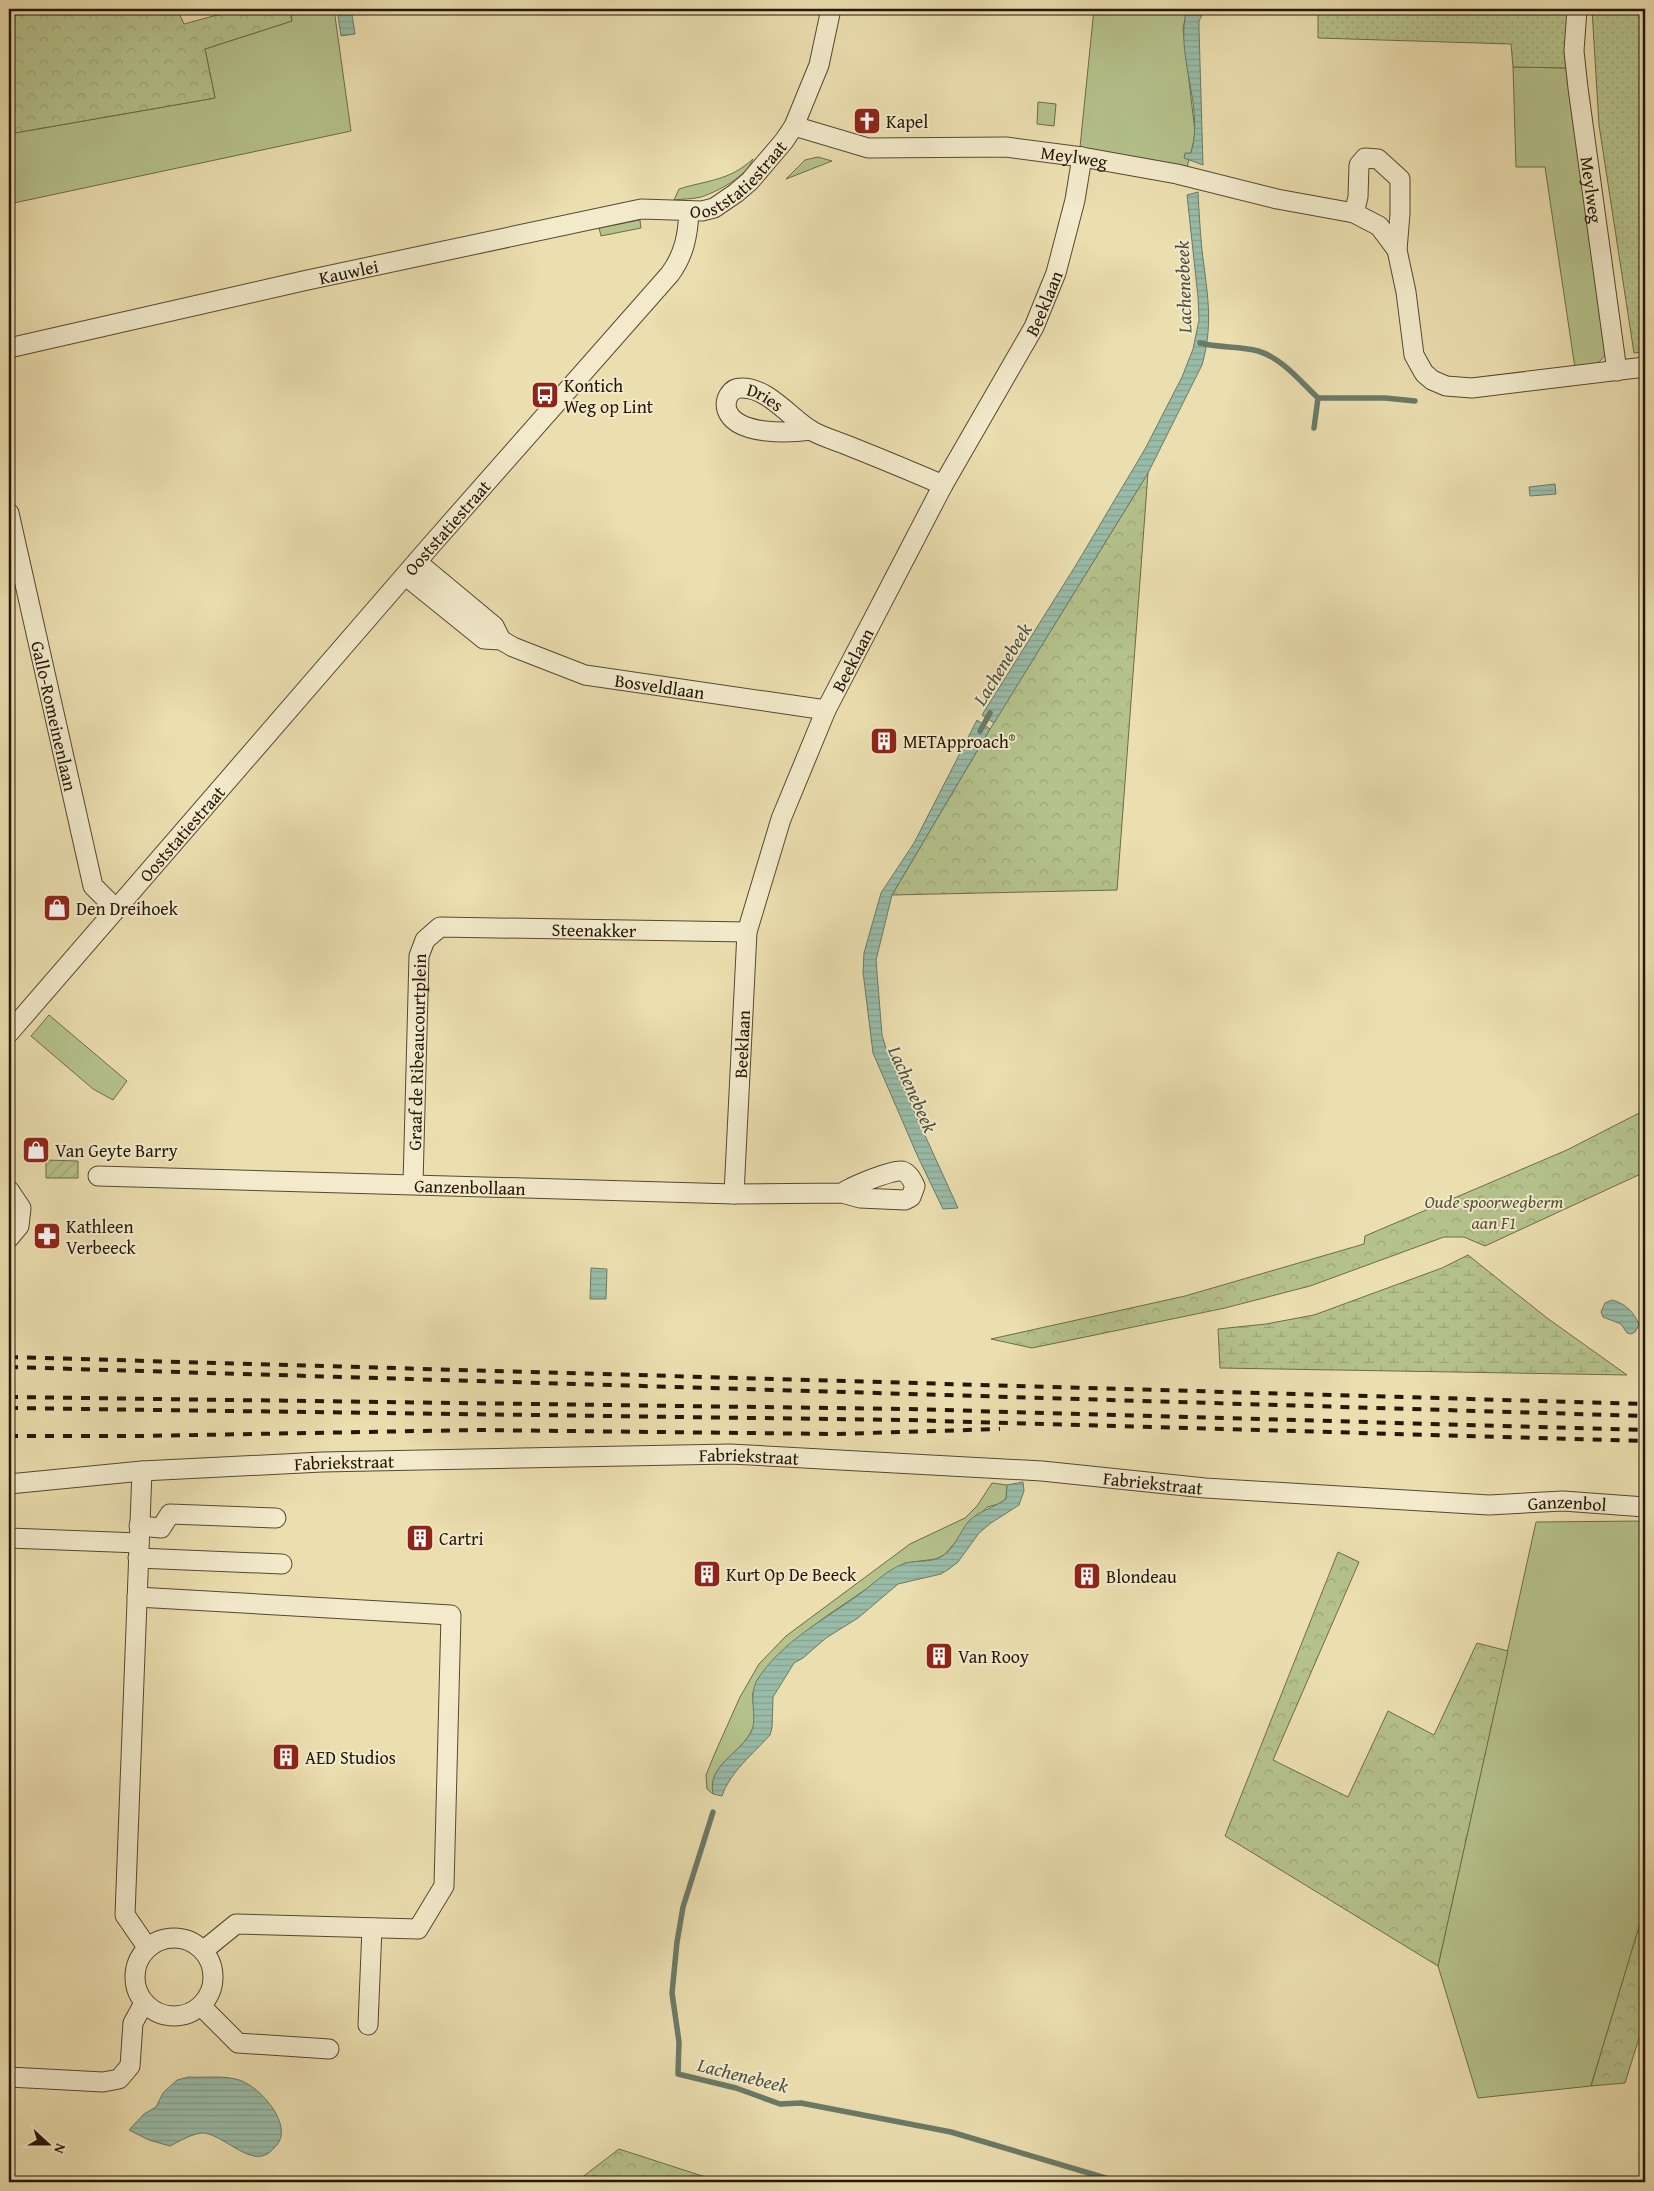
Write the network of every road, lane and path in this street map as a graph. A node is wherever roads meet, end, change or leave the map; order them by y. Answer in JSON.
{"nodes":[{"id":1,"x":832,"y":9,"type":"edge"},
{"id":2,"x":1577,"y":9,"type":"edge"},
{"id":3,"x":794,"y":126,"type":"junction"},
{"id":4,"x":1082,"y":157,"type":"junction"},
{"id":5,"x":689,"y":211,"type":"junction"},
{"id":6,"x":1354,"y":213,"type":"junction"},
{"id":7,"x":1396,"y":250,"type":"junction"},
{"id":8,"x":9,"y":348,"type":"edge"},
{"id":9,"x":1645,"y":367,"type":"edge"},
{"id":10,"x":1617,"y":370,"type":"junction"},
{"id":11,"x":811,"y":430,"type":"dead end"},
{"id":12,"x":942,"y":485,"type":"junction"},
{"id":13,"x":9,"y":513,"type":"edge"},
{"id":14,"x":412,"y":569,"type":"junction"},
{"id":15,"x":826,"y":710,"type":"junction"},
{"id":16,"x":116,"y":909,"type":"junction"},
{"id":17,"x":440,"y":927,"type":"joint"},
{"id":18,"x":747,"y":932,"type":"junction"},
{"id":19,"x":9,"y":1033,"type":"edge"},
{"id":20,"x":98,"y":1176,"type":"dead end"},
{"id":21,"x":413,"y":1184,"type":"junction"},
{"id":22,"x":9,"y":1190,"type":"edge"},
{"id":23,"x":842,"y":1193,"type":"dead end"},
{"id":24,"x":734,"y":1194,"type":"junction"},
{"id":25,"x":9,"y":1238,"type":"edge"},
{"id":26,"x":142,"y":1471,"type":"junction"},
{"id":27,"x":9,"y":1484,"type":"edge"},
{"id":28,"x":1489,"y":1505,"type":"joint"},
{"id":29,"x":1645,"y":1507,"type":"edge"},
{"id":30,"x":276,"y":1518,"type":"dead end"},
{"id":31,"x":9,"y":1538,"type":"edge"},
{"id":32,"x":139,"y":1542,"type":"junction"},
{"id":33,"x":282,"y":1564,"type":"dead end"},
{"id":34,"x":137,"y":1597,"type":"junction"},
{"id":35,"x":372,"y":1928,"type":"junction"},
{"id":36,"x":147,"y":1947,"type":"junction"},
{"id":37,"x":204,"y":1950,"type":"junction"},
{"id":38,"x":144,"y":2003,"type":"junction"},
{"id":39,"x":201,"y":2006,"type":"junction"},
{"id":40,"x":368,"y":2025,"type":"dead end"},
{"id":41,"x":329,"y":2048,"type":"dead end"},
{"id":42,"x":9,"y":2077,"type":"edge"}],
"edges":[{"from":1,"to":3,"type":"street","name":"Ooststatiestraat"},
{"from":2,"to":10,"type":"street","name":"Meylweg"},
{"from":3,"to":4,"type":"street","name":"Meylweg"},
{"from":3,"to":5,"type":"street","name":"Ooststatiestraat"},
{"from":4,"to":6,"type":"street","name":"Meylweg"},
{"from":4,"to":12,"type":"street","name":"Beeklaan"},
{"from":5,"to":8,"type":"street","name":"Kauwlei"},
{"from":5,"to":14,"type":"street","name":"Ooststatiestraat"},
{"from":6,"to":7,"type":"street","name":"Meylweg"},
{"from":6,"to":7,"type":"street","name":"Meylweg"},
{"from":7,"to":10,"type":"street","name":"Meylweg"},
{"from":9,"to":10,"type":"street","name":"Meylweg"},
{"from":11,"to":12,"type":"street"},
{"from":12,"to":15,"type":"street","name":"Beeklaan"},
{"from":13,"to":16,"type":"street","name":"Gallo-Romeinenlaan"},
{"from":14,"to":15,"type":"street","name":"Bosveldlaan"},
{"from":14,"to":16,"type":"street","name":"Ooststatiestraat"},
{"from":15,"to":18,"type":"street","name":"Beeklaan"},
{"from":16,"to":19,"type":"street","name":"Ooststatiestraat"},
{"from":17,"to":18,"type":"street","name":"Steenakker"},
{"from":17,"to":21,"type":"street","name":"Graaf de Ribeaucourtplein"},
{"from":18,"to":24,"type":"street","name":"Beeklaan"},
{"from":20,"to":21,"type":"street","name":"Ganzenbollaan"},
{"from":21,"to":24,"type":"street","name":"Ganzenbollaan"},
{"from":22,"to":25,"type":"street"},
{"from":23,"to":24,"type":"street","name":"Ganzenbollaan"},
{"from":26,"to":27,"type":"street","name":"Fabriekstraat"},
{"from":26,"to":28,"type":"street","name":"Fabriekstraat"},
{"from":26,"to":32,"type":"street"},
{"from":28,"to":29,"type":"street","name":"Ganzenbol"},
{"from":30,"to":32,"type":"street"},
{"from":31,"to":32,"type":"street"},
{"from":32,"to":33,"type":"street"},
{"from":32,"to":34,"type":"street"},
{"from":34,"to":35,"type":"street"},
{"from":34,"to":36,"type":"street"},
{"from":35,"to":37,"type":"street"},
{"from":35,"to":40,"type":"street"},
{"from":36,"to":37,"type":"street"},
{"from":36,"to":38,"type":"street"},
{"from":37,"to":39,"type":"street"},
{"from":38,"to":39,"type":"street"},
{"from":38,"to":42,"type":"street"},
{"from":39,"to":41,"type":"street"}]}
